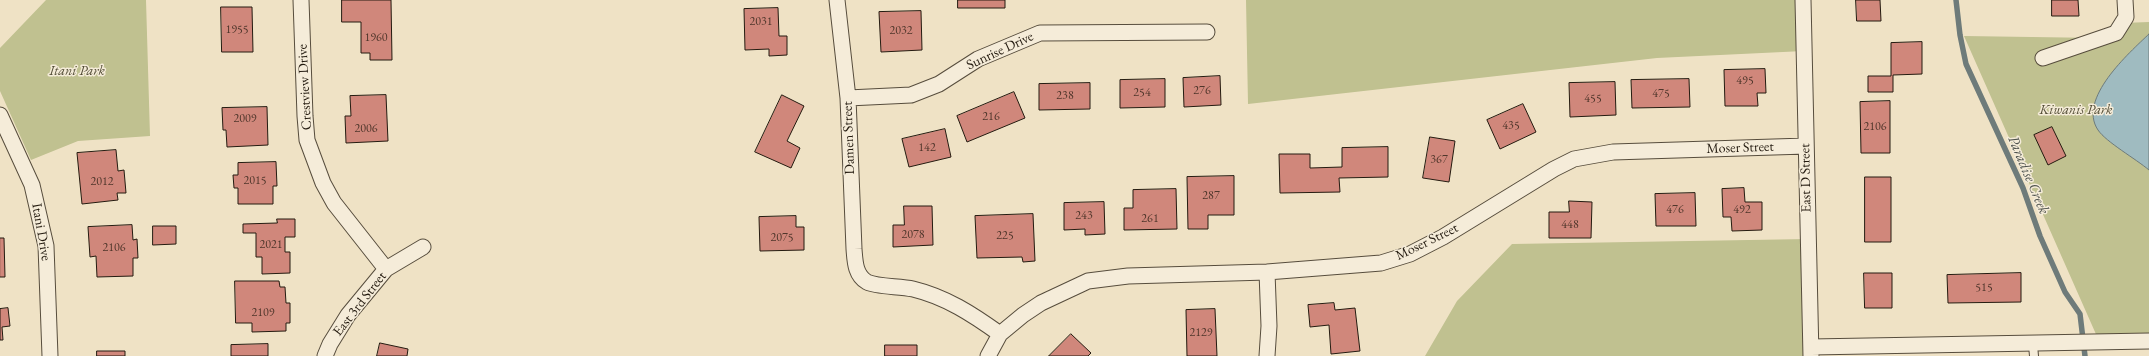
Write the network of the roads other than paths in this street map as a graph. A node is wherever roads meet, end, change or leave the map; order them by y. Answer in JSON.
{"nodes":[{"id":1,"x":301,"y":0,"type":"edge"},
{"id":2,"x":837,"y":0,"type":"edge"},
{"id":3,"x":1803,"y":0,"type":"edge"},
{"id":4,"x":2125,"y":0,"type":"edge"},
{"id":5,"x":1207,"y":32,"type":"dead end"},
{"id":6,"x":2043,"y":58,"type":"dead end"},
{"id":7,"x":848,"y":98,"type":"junction"},
{"id":8,"x":0,"y":115,"type":"edge"},
{"id":9,"x":1806,"y":146,"type":"junction"},
{"id":10,"x":423,"y":247,"type":"dead end"},
{"id":11,"x":386,"y":269,"type":"junction"},
{"id":12,"x":1267,"y":272,"type":"junction"},
{"id":13,"x":1000,"y":334,"type":"junction"},
{"id":14,"x":2149,"y":341,"type":"edge"},
{"id":15,"x":2034,"y":350,"type":"edge"},
{"id":16,"x":1811,"y":351,"type":"edge"},
{"id":17,"x":50,"y":356,"type":"edge"},
{"id":18,"x":326,"y":356,"type":"edge"},
{"id":19,"x":988,"y":356,"type":"edge"},
{"id":20,"x":1267,"y":356,"type":"edge"}],
"edges":[{"from":1,"to":11,"type":"street","name":"Crestview Drive"},
{"from":2,"to":7,"type":"street","name":"Damen Street"},
{"from":3,"to":9,"type":"street","name":"East D Street"},
{"from":4,"to":6,"type":"street"},
{"from":5,"to":7,"type":"street","name":"Sunrise Drive"},
{"from":7,"to":13,"type":"street","name":"Damen Street"},
{"from":8,"to":17,"type":"street","name":"Itani Drive"},
{"from":9,"to":12,"type":"street","name":"Moser Street"},
{"from":9,"to":16,"type":"street","name":"East D Street"},
{"from":10,"to":11,"type":"street","name":"East 3rd Street"},
{"from":11,"to":18,"type":"street","name":"East 3rd Street"},
{"from":12,"to":13,"type":"street","name":"Moser Street"},
{"from":12,"to":20,"type":"street"},
{"from":13,"to":19,"type":"street","name":"Moser Street"},
{"from":14,"to":15,"type":"street"},
{"from":15,"to":16,"type":"street"}]}
